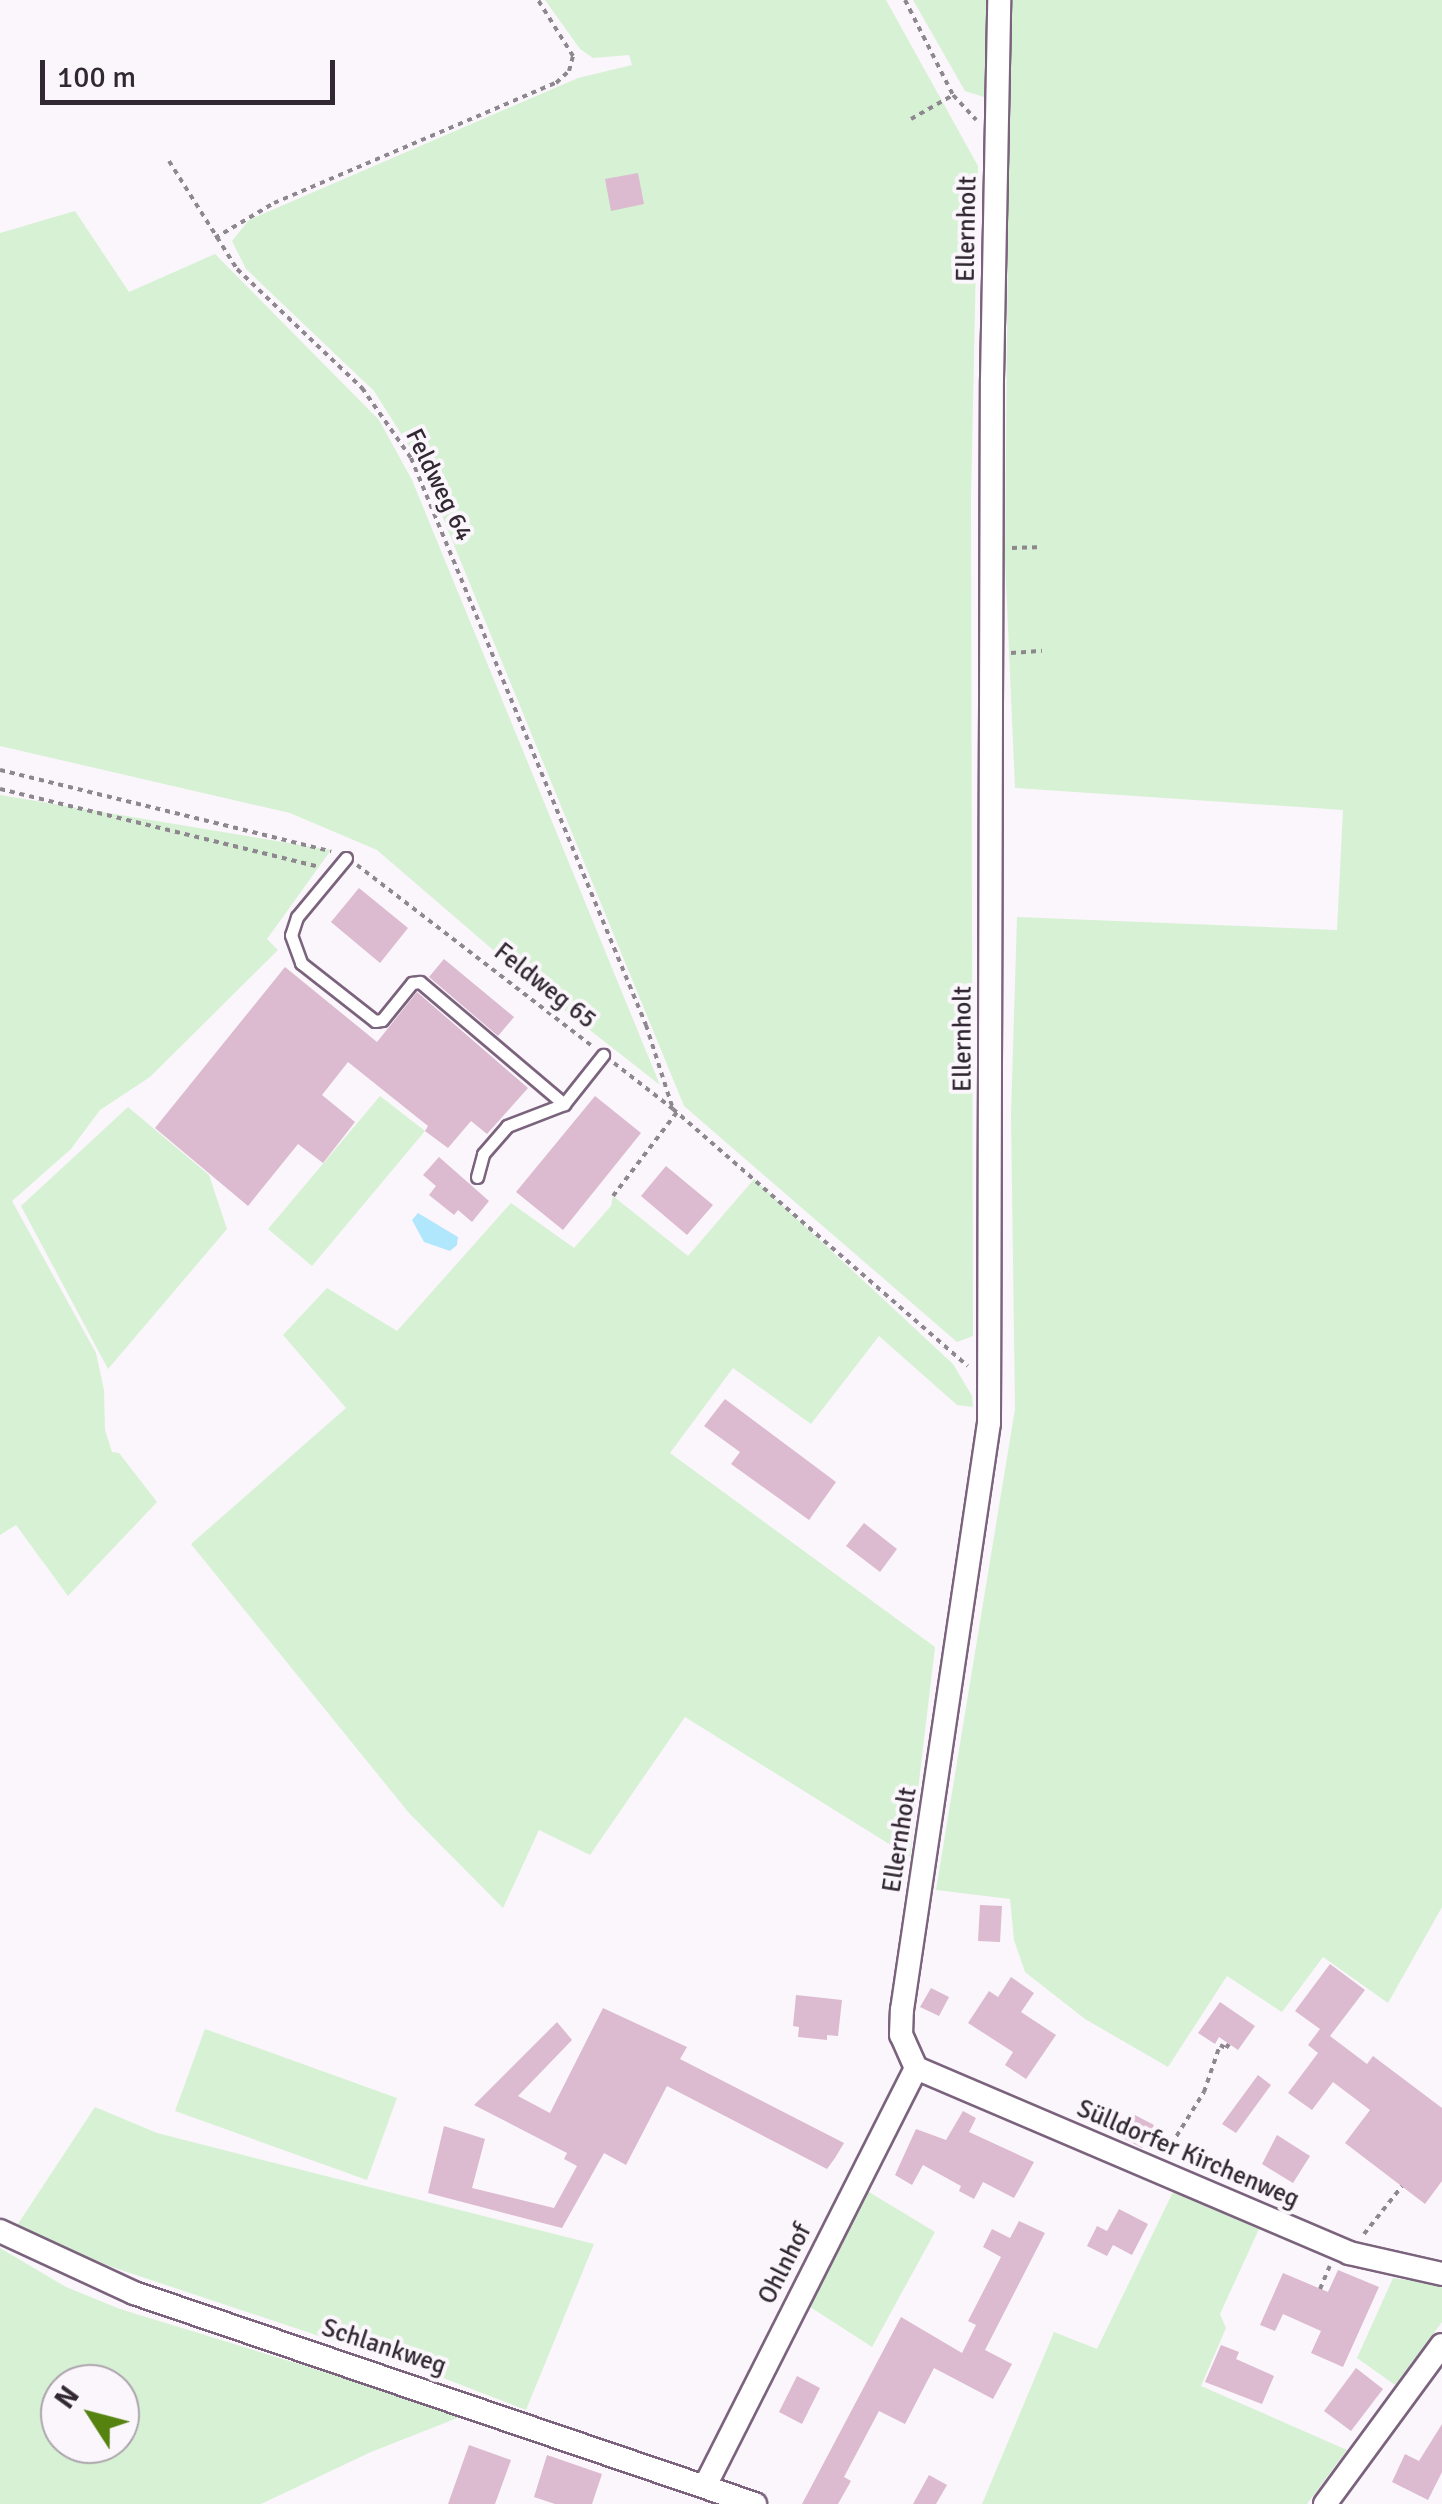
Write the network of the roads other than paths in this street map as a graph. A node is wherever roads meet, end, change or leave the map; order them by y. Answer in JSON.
{"nodes":[{"id":1,"x":998,"y":0,"type":"edge"},
{"id":2,"x":346,"y":858,"type":"road end"},
{"id":3,"x":604,"y":1055,"type":"road end"},
{"id":4,"x":564,"y":1104,"type":"junction"},
{"id":5,"x":478,"y":1177,"type":"dead end"},
{"id":6,"x":916,"y":2068,"type":"junction"},
{"id":7,"x":0,"y":2232,"type":"edge"},
{"id":8,"x":1442,"y":2274,"type":"edge"},
{"id":9,"x":1442,"y":2345,"type":"edge"},
{"id":10,"x":705,"y":2486,"type":"junction"},
{"id":11,"x":755,"y":2504,"type":"edge"},
{"id":12,"x":1325,"y":2504,"type":"edge"}],
"edges":[{"from":1,"to":6,"type":"street","name":"Ellernholt"},
{"from":2,"to":4,"type":"lane"},
{"from":3,"to":4,"type":"lane"},
{"from":4,"to":5,"type":"lane"},
{"from":6,"to":8,"type":"street","name":"Sülldorfer Kirchenweg"},
{"from":6,"to":10,"type":"street","name":"Ohlnhof"},
{"from":7,"to":10,"type":"street","name":"Schlankweg"},
{"from":9,"to":12,"type":"street"},
{"from":10,"to":11,"type":"street","name":"Schlankweg"}]}
